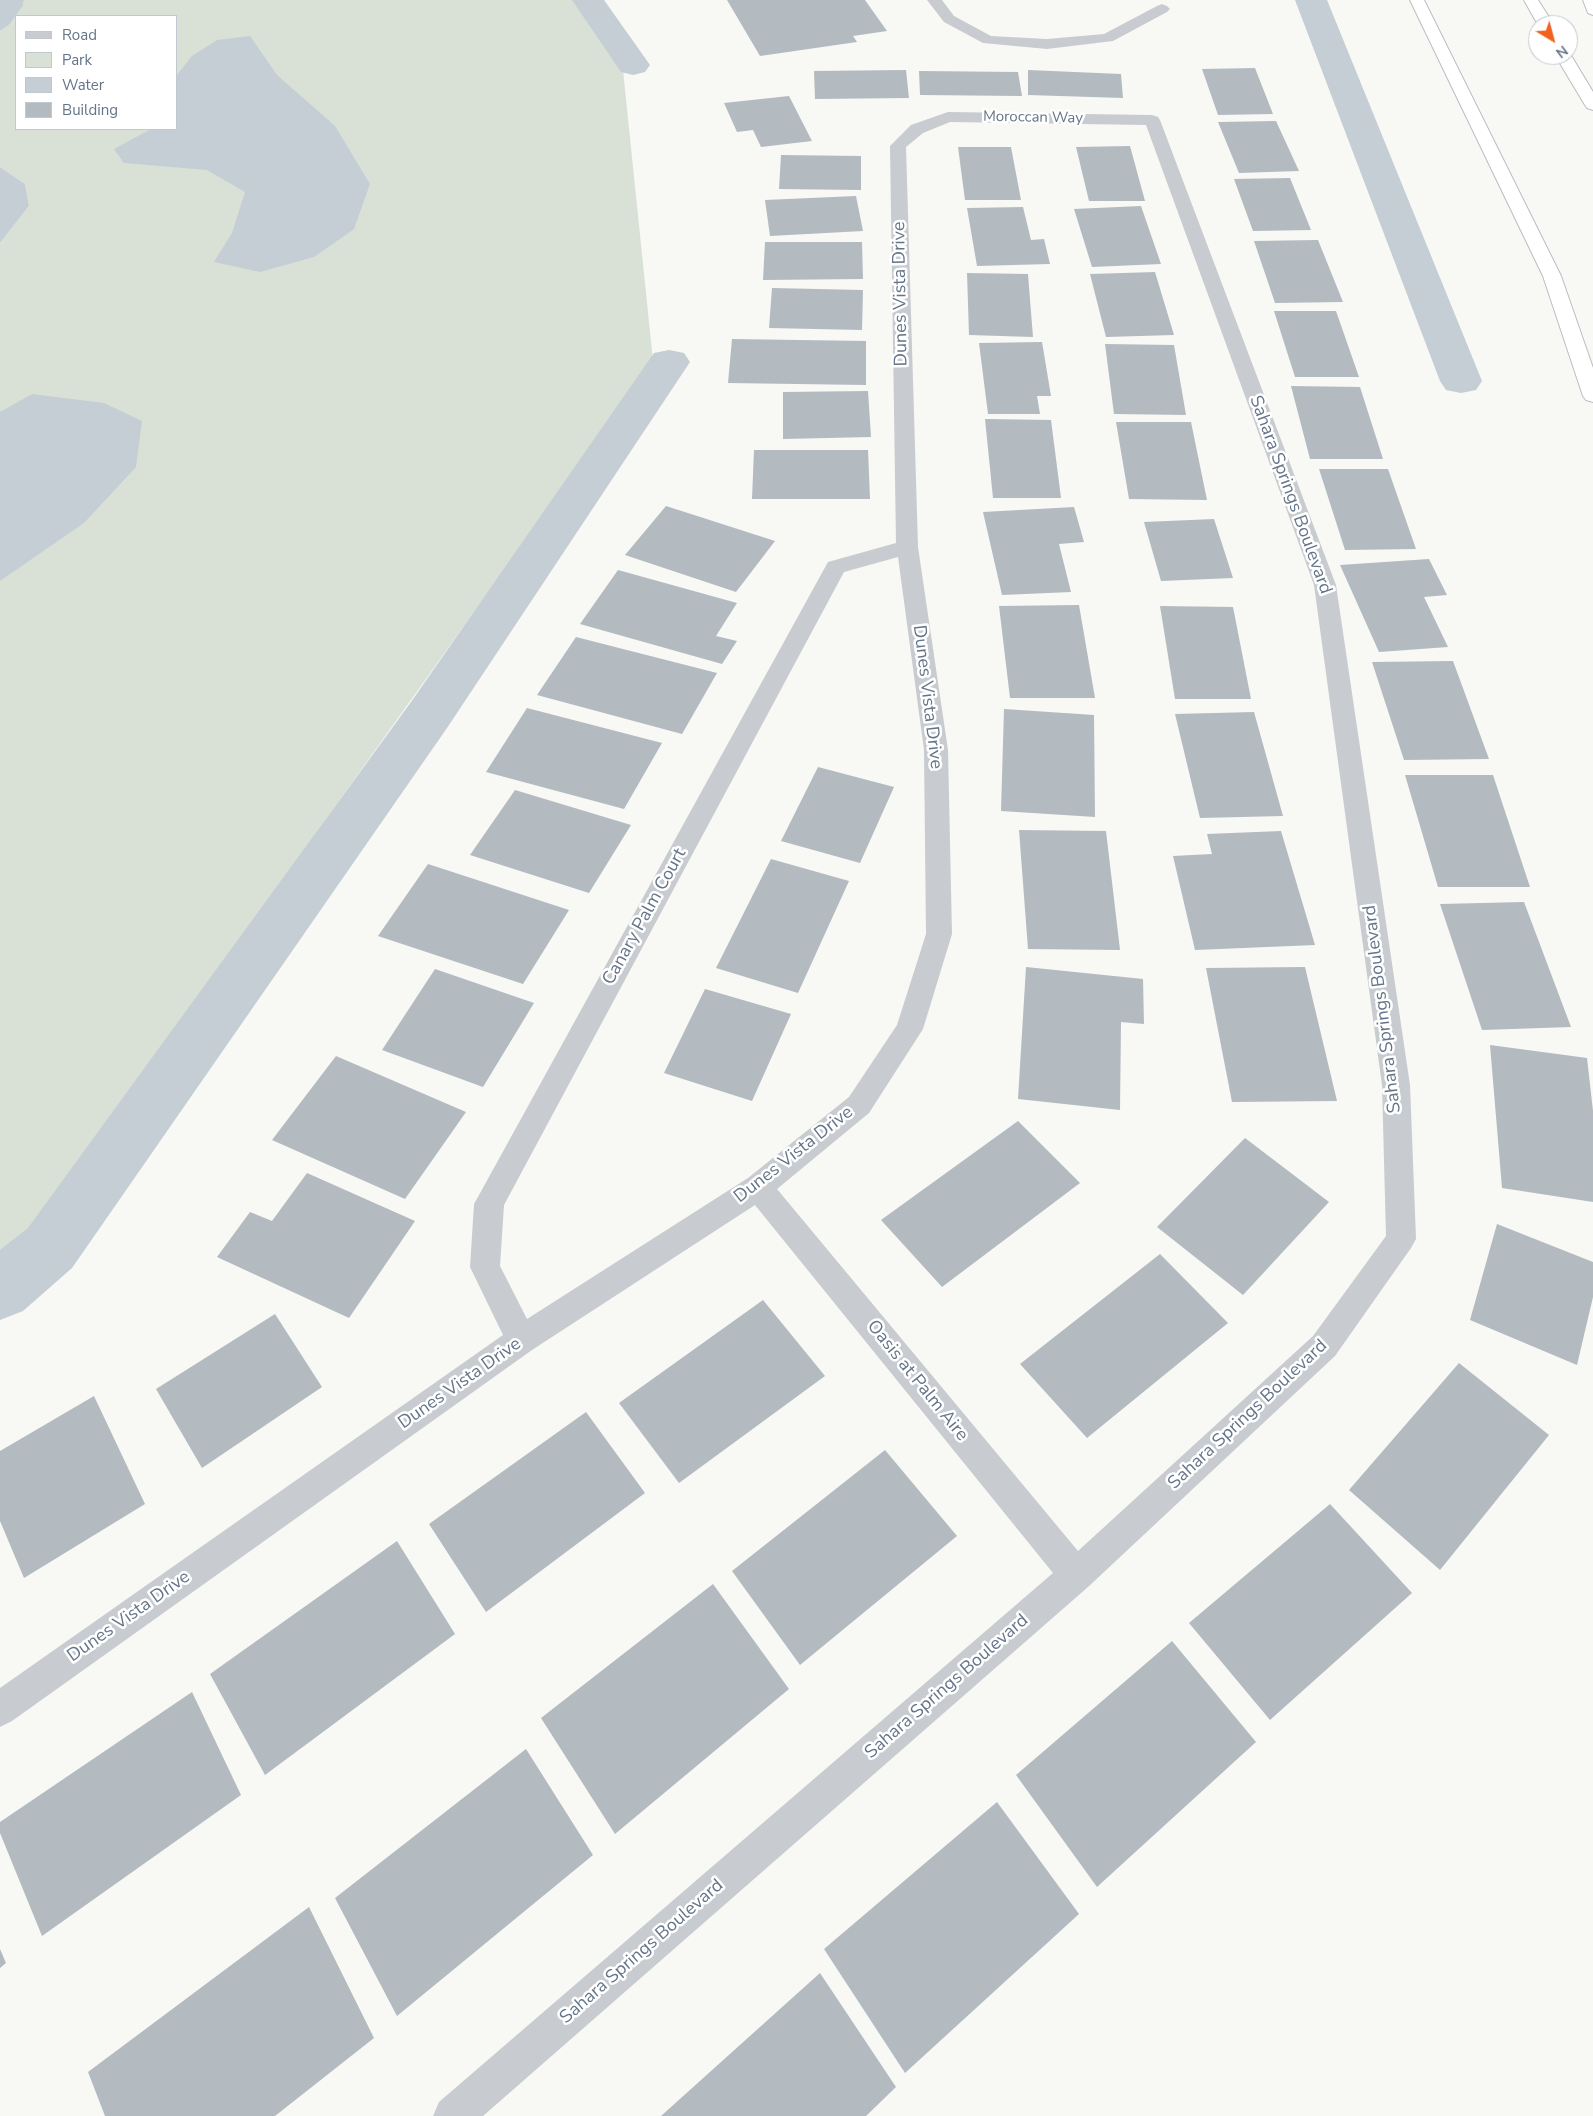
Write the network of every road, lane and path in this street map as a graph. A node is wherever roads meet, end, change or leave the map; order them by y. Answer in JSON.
{"nodes":[{"id":1,"x":934,"y":0,"type":"edge"},
{"id":2,"x":1417,"y":0,"type":"edge"},
{"id":3,"x":1531,"y":0,"type":"edge"},
{"id":4,"x":1590,"y":0,"type":"edge"},
{"id":5,"x":1162,"y":9,"type":"dead end"},
{"id":6,"x":1593,"y":10,"type":"edge"},
{"id":7,"x":1540,"y":15,"type":"edge"},
{"id":8,"x":1569,"y":65,"type":"edge"},
{"id":9,"x":1593,"y":105,"type":"edge"},
{"id":10,"x":1152,"y":120,"type":"joint"},
{"id":11,"x":917,"y":129,"type":"joint"},
{"id":12,"x":1593,"y":396,"type":"edge"},
{"id":13,"x":907,"y":547,"type":"junction"},
{"id":14,"x":758,"y":1187,"type":"junction"},
{"id":15,"x":521,"y":1340,"type":"junction"},
{"id":16,"x":1076,"y":1575,"type":"junction"},
{"id":17,"x":0,"y":1709,"type":"edge"},
{"id":18,"x":453,"y":2116,"type":"edge"}],
"edges":[{"from":1,"to":5,"type":"street"},
{"from":2,"to":12,"type":"highway"},
{"from":3,"to":7,"type":"highway"},
{"from":4,"to":6,"type":"highway"},
{"from":8,"to":9,"type":"highway"},
{"from":10,"to":11,"type":"street","name":"Moroccan Way"},
{"from":10,"to":16,"type":"street","name":"Sahara Springs Boulevard"},
{"from":11,"to":13,"type":"street","name":"Dunes Vista Drive"},
{"from":13,"to":14,"type":"street","name":"Dunes Vista Drive"},
{"from":13,"to":15,"type":"street","name":"Canary Palm Court"},
{"from":14,"to":15,"type":"street","name":"Dunes Vista Drive"},
{"from":14,"to":16,"type":"street","name":"Oasis at Palm Aire"},
{"from":15,"to":17,"type":"street","name":"Dunes Vista Drive"},
{"from":16,"to":18,"type":"street","name":"Sahara Springs Boulevard"}]}
